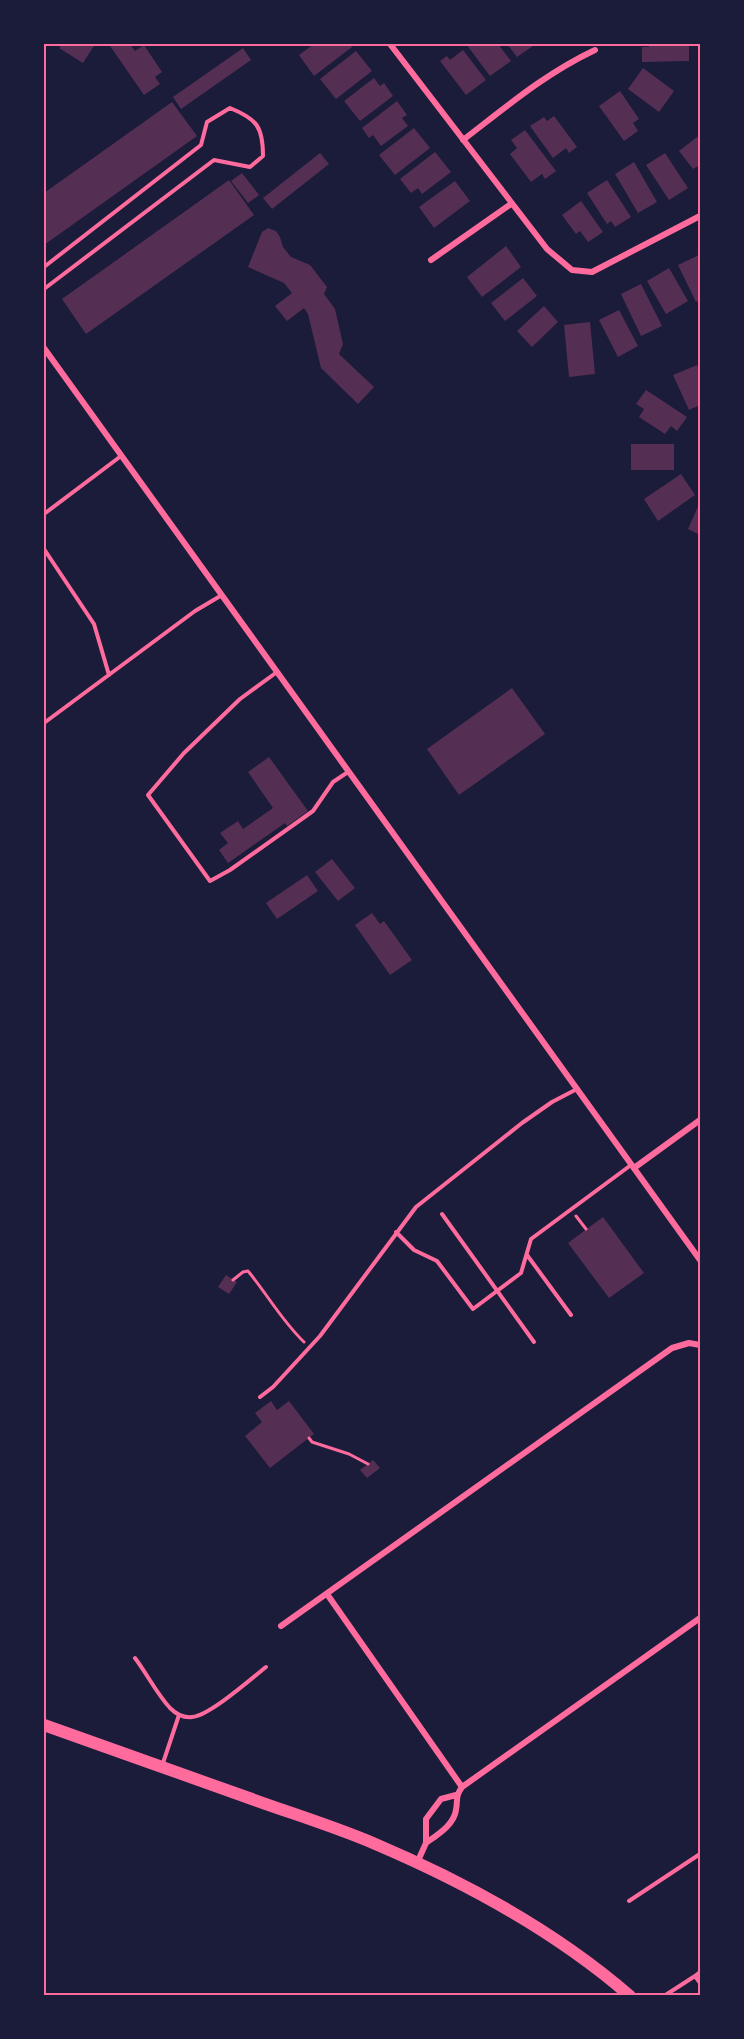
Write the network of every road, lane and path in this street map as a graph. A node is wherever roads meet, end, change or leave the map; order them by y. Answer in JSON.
{"nodes":[{"id":1,"x":390,"y":44,"type":"edge"},
{"id":2,"x":596,"y":50,"type":"dead end"},
{"id":3,"x":463,"y":140,"type":"junction"},
{"id":4,"x":511,"y":204,"type":"junction"},
{"id":5,"x":700,"y":216,"type":"edge"},
{"id":6,"x":431,"y":260,"type":"dead end"},
{"id":7,"x":45,"y":266,"type":"edge"},
{"id":8,"x":44,"y":289,"type":"edge"},
{"id":9,"x":45,"y":352,"type":"edge"},
{"id":10,"x":122,"y":456,"type":"junction"},
{"id":11,"x":44,"y":514,"type":"edge"},
{"id":12,"x":44,"y":549,"type":"edge"},
{"id":13,"x":222,"y":595,"type":"junction"},
{"id":14,"x":277,"y":672,"type":"junction"},
{"id":15,"x":109,"y":675,"type":"junction"},
{"id":16,"x":44,"y":723,"type":"edge"},
{"id":17,"x":349,"y":771,"type":"junction"},
{"id":18,"x":577,"y":1089,"type":"junction"},
{"id":19,"x":700,"y":1120,"type":"edge"},
{"id":20,"x":633,"y":1166,"type":"junction"},
{"id":21,"x":571,"y":1209,"type":"junction"},
{"id":22,"x":442,"y":1214,"type":"dead end"},
{"id":23,"x":585,"y":1229,"type":"dead end"},
{"id":24,"x":396,"y":1232,"type":"junction"},
{"id":25,"x":526,"y":1254,"type":"junction"},
{"id":26,"x":700,"y":1260,"type":"edge"},
{"id":27,"x":233,"y":1280,"type":"dead end"},
{"id":28,"x":497,"y":1291,"type":"junction"},
{"id":29,"x":571,"y":1315,"type":"dead end"},
{"id":30,"x":297,"y":1335,"type":"dead end"},
{"id":31,"x":534,"y":1342,"type":"dead end"},
{"id":32,"x":700,"y":1345,"type":"edge"},
{"id":33,"x":260,"y":1397,"type":"dead end"},
{"id":34,"x":309,"y":1438,"type":"dead end"},
{"id":35,"x":368,"y":1464,"type":"dead end"},
{"id":36,"x":327,"y":1594,"type":"junction"},
{"id":37,"x":700,"y":1618,"type":"edge"},
{"id":38,"x":281,"y":1626,"type":"dead end"},
{"id":39,"x":135,"y":1658,"type":"dead end"},
{"id":40,"x":266,"y":1667,"type":"dead end"},
{"id":41,"x":179,"y":1715,"type":"junction"},
{"id":42,"x":44,"y":1725,"type":"edge"},
{"id":43,"x":162,"y":1767,"type":"junction"},
{"id":44,"x":462,"y":1787,"type":"junction"},
{"id":45,"x":456,"y":1795,"type":"junction"},
{"id":46,"x":426,"y":1843,"type":"junction"},
{"id":47,"x":700,"y":1854,"type":"edge"},
{"id":48,"x":417,"y":1863,"type":"junction"},
{"id":49,"x":629,"y":1900,"type":"dead end"},
{"id":50,"x":700,"y":1972,"type":"edge"},
{"id":51,"x":695,"y":1976,"type":"junction"},
{"id":52,"x":700,"y":1983,"type":"edge"},
{"id":53,"x":630,"y":1995,"type":"edge"},
{"id":54,"x":664,"y":1995,"type":"edge"}],
"edges":[{"from":1,"to":3,"type":"street"},
{"from":2,"to":3,"type":"street"},
{"from":3,"to":4,"type":"street"},
{"from":4,"to":5,"type":"street"},
{"from":4,"to":6,"type":"street"},
{"from":7,"to":8,"type":"lane"},
{"from":9,"to":10,"type":"street"},
{"from":10,"to":11,"type":"lane"},
{"from":10,"to":13,"type":"street"},
{"from":12,"to":15,"type":"lane"},
{"from":13,"to":14,"type":"street"},
{"from":13,"to":15,"type":"lane"},
{"from":14,"to":17,"type":"street"},
{"from":14,"to":17,"type":"lane"},
{"from":15,"to":16,"type":"lane"},
{"from":17,"to":18,"type":"street"},
{"from":18,"to":20,"type":"street"},
{"from":18,"to":24,"type":"lane"},
{"from":19,"to":20,"type":"street"},
{"from":20,"to":21,"type":"lane"},
{"from":20,"to":26,"type":"street"},
{"from":21,"to":23,"type":"path"},
{"from":21,"to":25,"type":"lane"},
{"from":22,"to":28,"type":"lane"},
{"from":24,"to":28,"type":"lane"},
{"from":24,"to":33,"type":"lane"},
{"from":25,"to":28,"type":"lane"},
{"from":25,"to":29,"type":"lane"},
{"from":27,"to":30,"type":"path"},
{"from":28,"to":31,"type":"lane"},
{"from":32,"to":36,"type":"street"},
{"from":34,"to":35,"type":"path"},
{"from":36,"to":38,"type":"street"},
{"from":36,"to":44,"type":"street"},
{"from":37,"to":44,"type":"street"},
{"from":39,"to":41,"type":"lane"},
{"from":40,"to":41,"type":"lane"},
{"from":41,"to":43,"type":"lane"},
{"from":42,"to":43,"type":"main road"},
{"from":43,"to":48,"type":"main road"},
{"from":44,"to":45,"type":"street"},
{"from":45,"to":46,"type":"street"},
{"from":45,"to":46,"type":"street"},
{"from":46,"to":48,"type":"street"},
{"from":47,"to":49,"type":"lane"},
{"from":48,"to":53,"type":"main road"},
{"from":50,"to":51,"type":"lane"},
{"from":51,"to":52,"type":"lane"},
{"from":51,"to":54,"type":"lane"}]}
